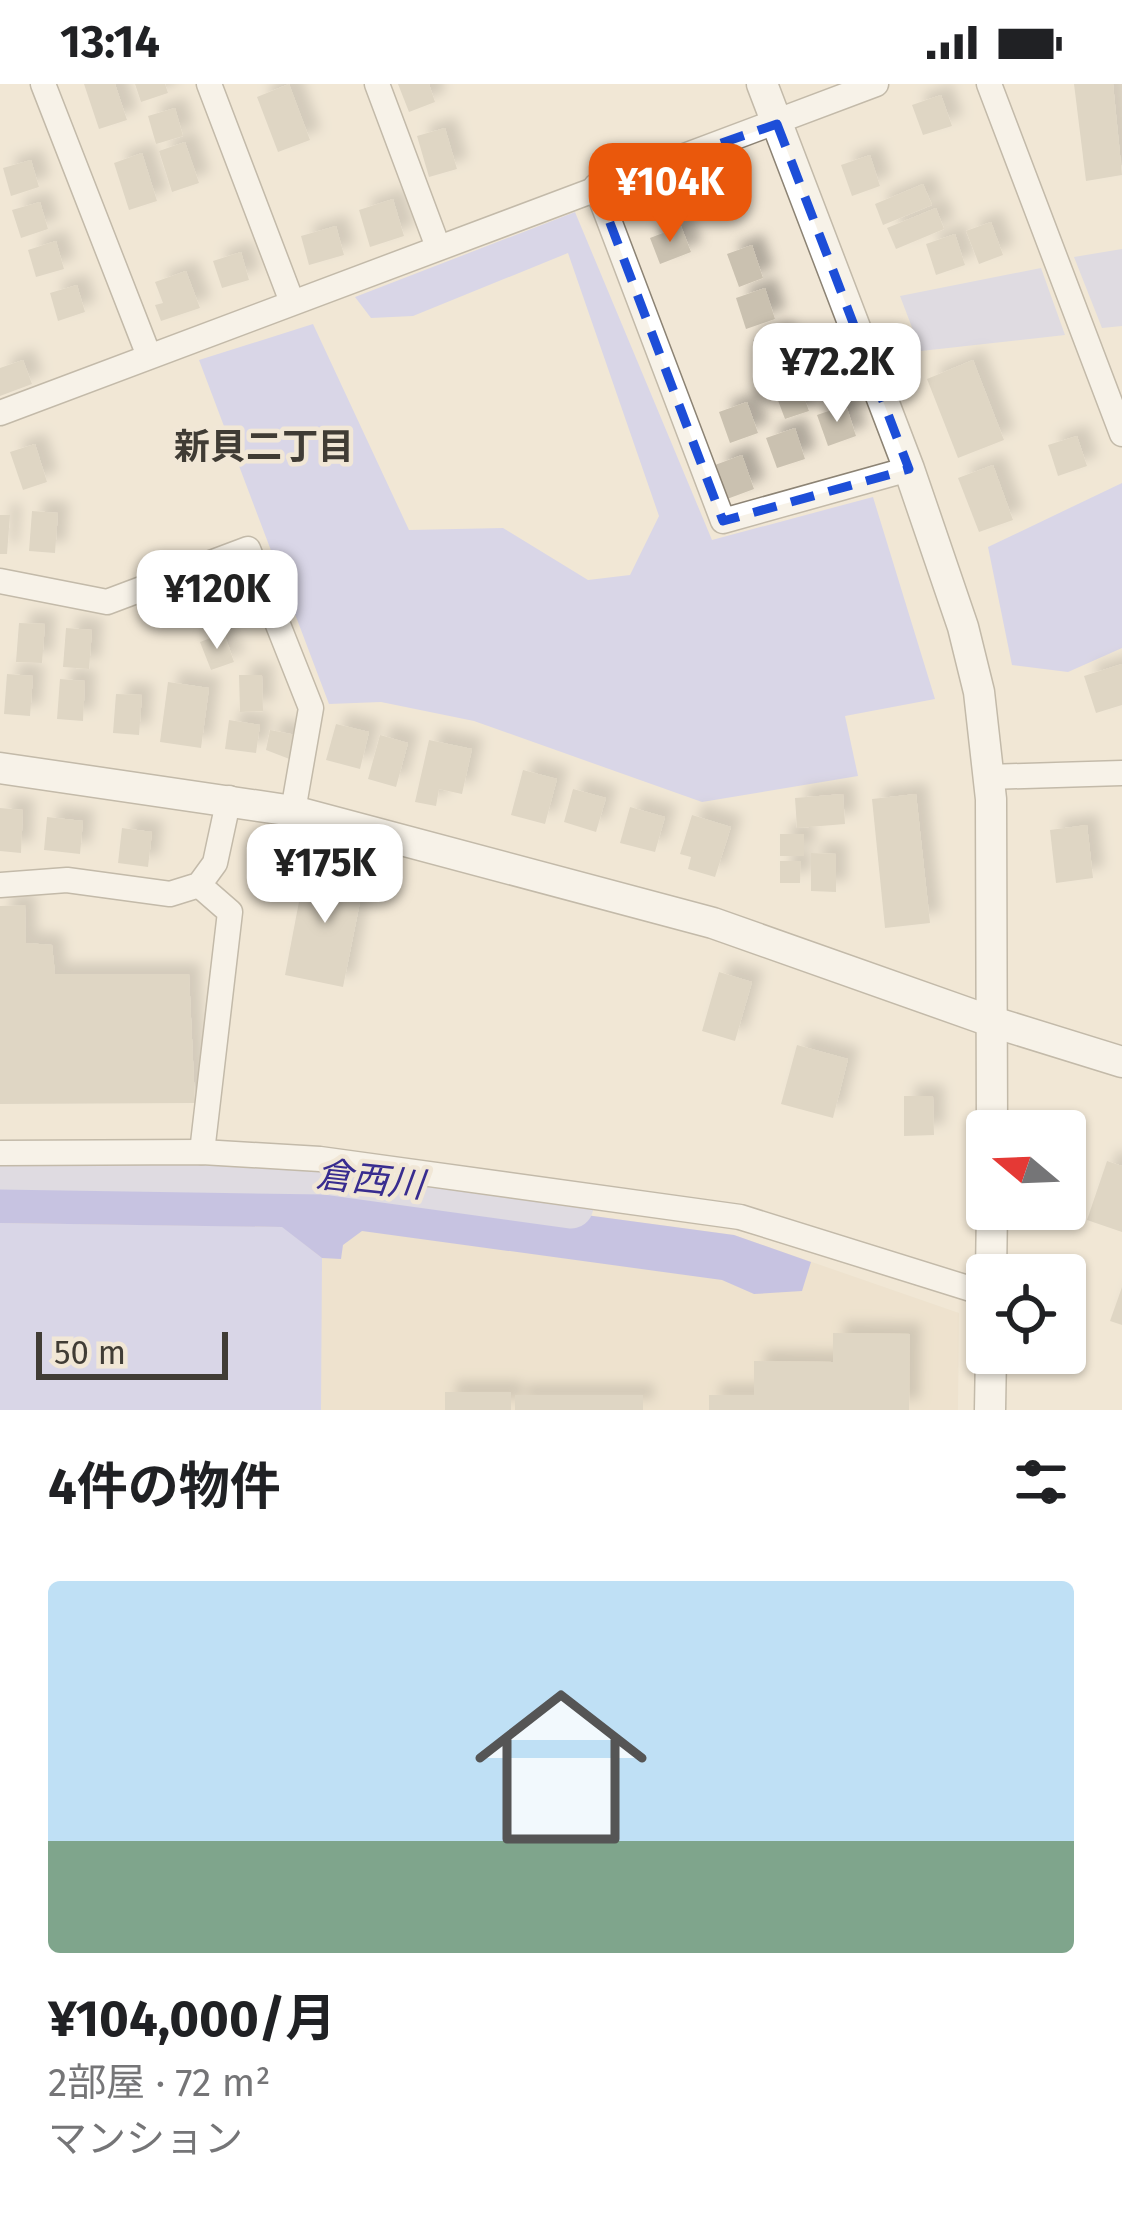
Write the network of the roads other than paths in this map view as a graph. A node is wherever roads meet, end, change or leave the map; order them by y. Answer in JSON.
{"nodes":[{"id":1,"x":43,"y":84,"type":"edge"},
{"id":2,"x":209,"y":84,"type":"edge"},
{"id":3,"x":377,"y":84,"type":"edge"},
{"id":4,"x":762,"y":84,"type":"edge"},
{"id":5,"x":876,"y":84,"type":"edge"},
{"id":6,"x":989,"y":84,"type":"edge"},
{"id":7,"x":777,"y":124,"type":"junction"},
{"id":8,"x":596,"y":186,"type":"junction"},
{"id":9,"x":438,"y":247,"type":"junction"},
{"id":10,"x":292,"y":302,"type":"junction"},
{"id":11,"x":149,"y":356,"type":"junction"},
{"id":12,"x":0,"y":413,"type":"edge"},
{"id":13,"x":1122,"y":434,"type":"edge"},
{"id":14,"x":909,"y":470,"type":"junction"},
{"id":15,"x":0,"y":581,"type":"edge"},
{"id":16,"x":0,"y":768,"type":"edge"},
{"id":17,"x":1122,"y":773,"type":"edge"},
{"id":18,"x":988,"y":777,"type":"junction"},
{"id":19,"x":229,"y":798,"type":"junction"},
{"id":20,"x":292,"y":811,"type":"junction"},
{"id":21,"x":0,"y":885,"type":"edge"},
{"id":22,"x":199,"y":885,"type":"junction"},
{"id":23,"x":993,"y":1022,"type":"junction"},
{"id":24,"x":1122,"y":1062,"type":"edge"},
{"id":25,"x":992,"y":1110,"type":"edge"},
{"id":26,"x":202,"y":1153,"type":"junction"},
{"id":27,"x":0,"y":1154,"type":"edge"},
{"id":28,"x":966,"y":1287,"type":"edge"},
{"id":29,"x":991,"y":1374,"type":"edge"},
{"id":30,"x":991,"y":1410,"type":"edge"}],
"edges":[{"from":1,"to":11,"type":"street"},
{"from":2,"to":10,"type":"street"},
{"from":3,"to":9,"type":"street"},
{"from":4,"to":7,"type":"street"},
{"from":5,"to":7,"type":"street"},
{"from":6,"to":13,"type":"street"},
{"from":7,"to":8,"type":"street"},
{"from":7,"to":14,"type":"street"},
{"from":8,"to":9,"type":"street"},
{"from":8,"to":14,"type":"street"},
{"from":9,"to":10,"type":"street"},
{"from":10,"to":11,"type":"street"},
{"from":11,"to":12,"type":"street"},
{"from":14,"to":18,"type":"street"},
{"from":15,"to":20,"type":"street"},
{"from":16,"to":19,"type":"street"},
{"from":17,"to":18,"type":"street"},
{"from":18,"to":23,"type":"street"},
{"from":19,"to":20,"type":"street"},
{"from":19,"to":22,"type":"street"},
{"from":20,"to":23,"type":"street"},
{"from":21,"to":22,"type":"street"},
{"from":22,"to":26,"type":"street"},
{"from":23,"to":24,"type":"street"},
{"from":23,"to":25,"type":"street"},
{"from":26,"to":27,"type":"street"},
{"from":26,"to":28,"type":"street"},
{"from":29,"to":30,"type":"street"}]}
